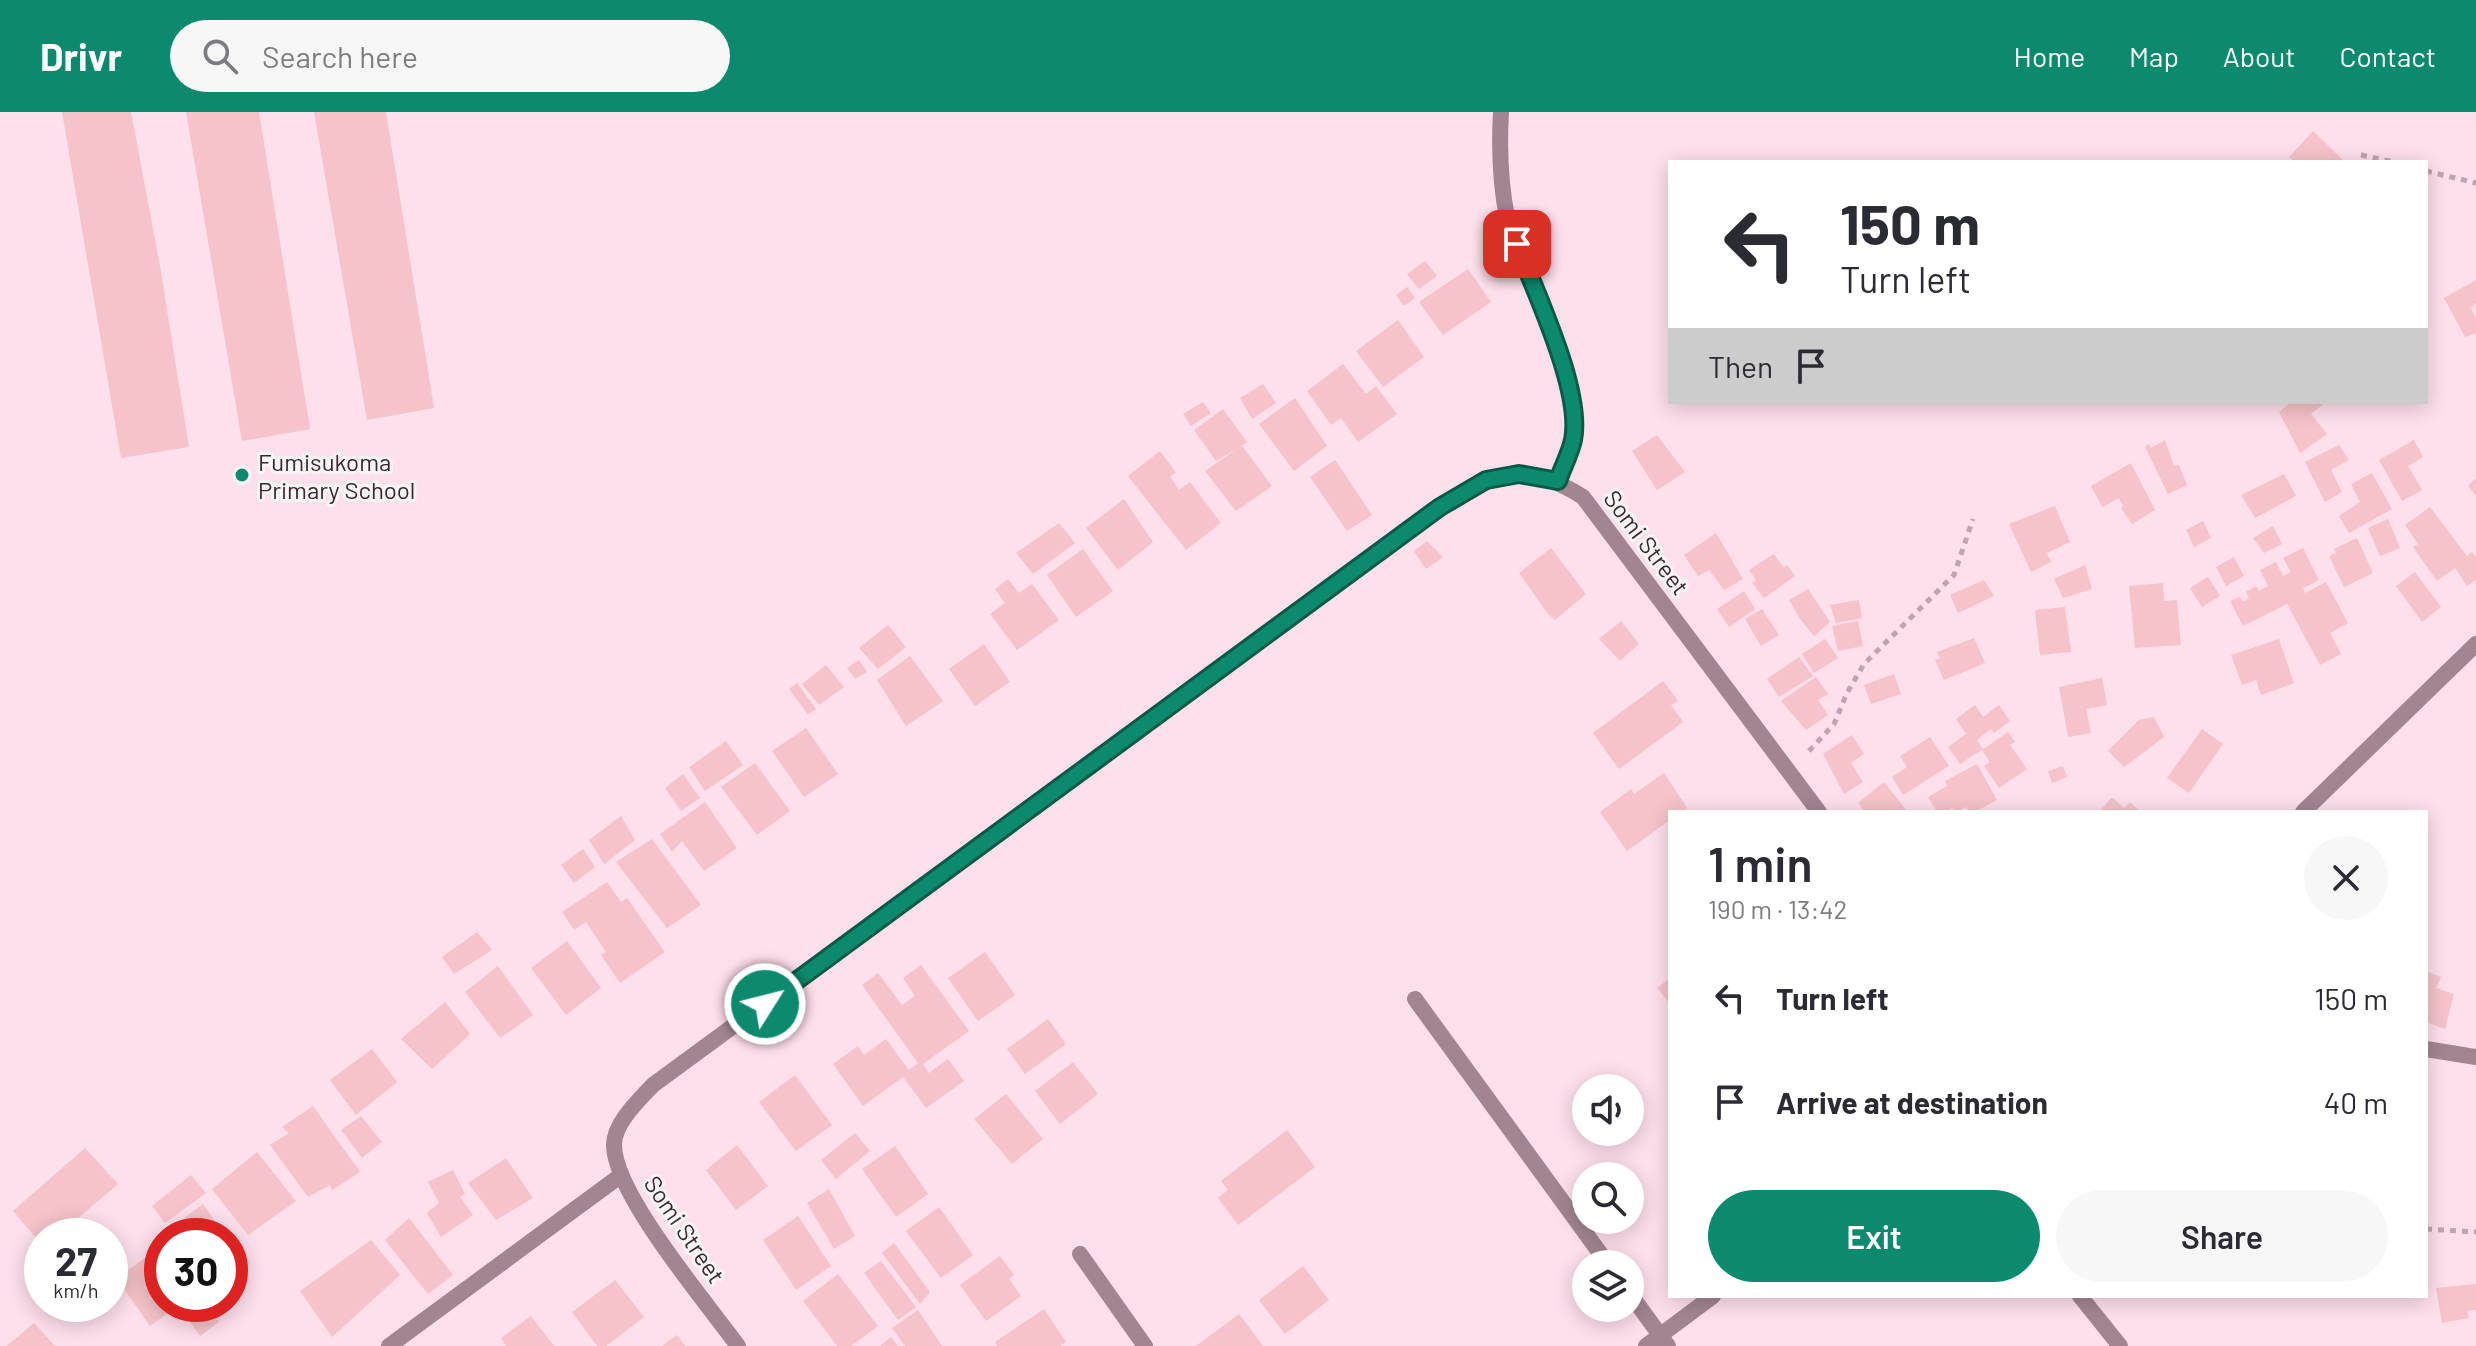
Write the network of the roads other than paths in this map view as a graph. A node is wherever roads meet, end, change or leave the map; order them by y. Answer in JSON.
{"nodes":[{"id":1,"x":1501,"y":112,"type":"edge"},
{"id":2,"x":1558,"y":481,"type":"junction"},
{"id":3,"x":2476,"y":644,"type":"edge"},
{"id":4,"x":1817,"y":810,"type":"edge"},
{"id":5,"x":2305,"y":810,"type":"edge"},
{"id":6,"x":1415,"y":999,"type":"dead end"},
{"id":7,"x":2428,"y":1049,"type":"edge"},
{"id":8,"x":2476,"y":1057,"type":"edge"},
{"id":9,"x":620,"y":1176,"type":"junction"},
{"id":10,"x":1598,"y":1250,"type":"edge"},
{"id":11,"x":1080,"y":1254,"type":"dead end"},
{"id":12,"x":1711,"y":1298,"type":"edge"},
{"id":13,"x":2082,"y":1298,"type":"edge"},
{"id":14,"x":1644,"y":1313,"type":"edge"},
{"id":15,"x":1664,"y":1341,"type":"edge"},
{"id":16,"x":389,"y":1346,"type":"edge"},
{"id":17,"x":738,"y":1346,"type":"edge"},
{"id":18,"x":1145,"y":1346,"type":"edge"},
{"id":19,"x":1646,"y":1346,"type":"edge"},
{"id":20,"x":2120,"y":1346,"type":"edge"}],
"edges":[{"from":1,"to":2,"type":"street"},
{"from":2,"to":4,"type":"street","name":"Somi Street"},
{"from":2,"to":9,"type":"street","name":"Somi Street"},
{"from":3,"to":5,"type":"street"},
{"from":6,"to":10,"type":"street"},
{"from":7,"to":8,"type":"street"},
{"from":9,"to":16,"type":"street"},
{"from":9,"to":17,"type":"street","name":"Somi Street"},
{"from":11,"to":18,"type":"street"},
{"from":12,"to":15,"type":"street"},
{"from":13,"to":20,"type":"street"},
{"from":14,"to":15,"type":"street"},
{"from":15,"to":19,"type":"street"}]}
